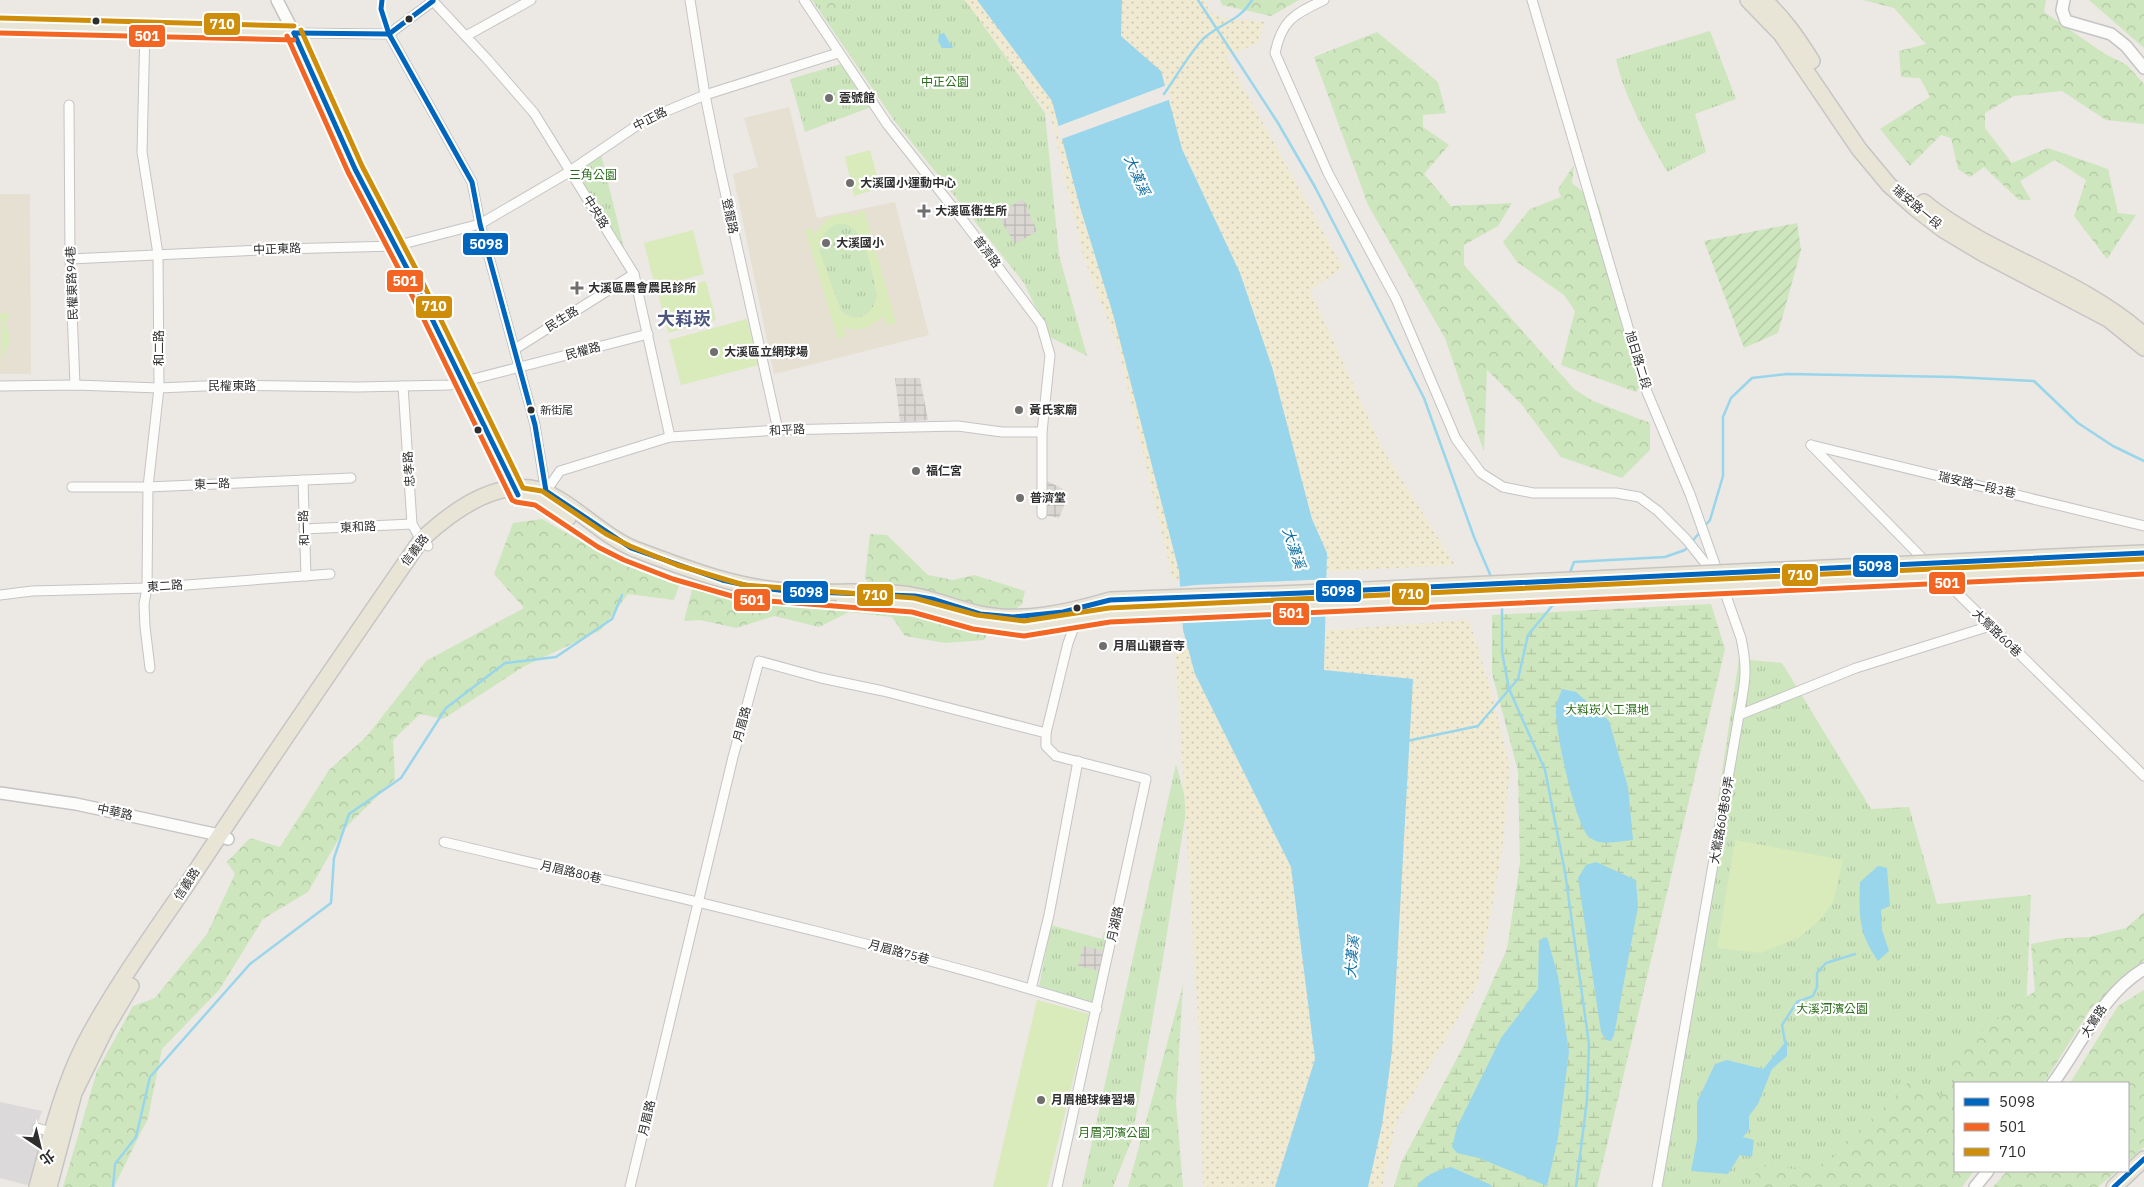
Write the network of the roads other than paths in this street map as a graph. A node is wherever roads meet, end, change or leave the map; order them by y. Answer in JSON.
{"nodes":[{"id":1,"x":277,"y":0,"type":"edge"},
{"id":2,"x":433,"y":0,"type":"edge"},
{"id":3,"x":531,"y":0,"type":"edge"},
{"id":4,"x":690,"y":0,"type":"edge"},
{"id":5,"x":804,"y":0,"type":"edge"},
{"id":6,"x":1324,"y":0,"type":"edge"},
{"id":7,"x":1532,"y":0,"type":"edge"},
{"id":8,"x":1748,"y":0,"type":"edge"},
{"id":9,"x":1764,"y":0,"type":"edge"},
{"id":10,"x":2064,"y":0,"type":"edge"},
{"id":11,"x":0,"y":25,"type":"edge"},
{"id":12,"x":145,"y":29,"type":"junction"},
{"id":13,"x":294,"y":33,"type":"junction"},
{"id":14,"x":389,"y":34,"type":"junction"},
{"id":15,"x":466,"y":36,"type":"junction"},
{"id":16,"x":838,"y":53,"type":"junction"},
{"id":17,"x":2144,"y":68,"type":"edge"},
{"id":18,"x":705,"y":95,"type":"junction"},
{"id":19,"x":69,"y":105,"type":"dead end"},
{"id":20,"x":569,"y":170,"type":"junction"},
{"id":21,"x":480,"y":224,"type":"junction"},
{"id":22,"x":395,"y":246,"type":"junction"},
{"id":23,"x":158,"y":254,"type":"junction"},
{"id":24,"x":70,"y":259,"type":"junction"},
{"id":25,"x":634,"y":274,"type":"junction"},
{"id":26,"x":648,"y":334,"type":"junction"},
{"id":27,"x":2144,"y":335,"type":"edge"},
{"id":28,"x":2144,"y":348,"type":"edge"},
{"id":29,"x":515,"y":349,"type":"junction"},
{"id":30,"x":519,"y":367,"type":"junction"},
{"id":31,"x":463,"y":383,"type":"junction"},
{"id":32,"x":75,"y":385,"type":"junction"},
{"id":33,"x":0,"y":386,"type":"edge"},
{"id":34,"x":403,"y":386,"type":"junction"},
{"id":35,"x":159,"y":388,"type":"junction"},
{"id":36,"x":778,"y":430,"type":"junction"},
{"id":37,"x":1042,"y":432,"type":"junction"},
{"id":38,"x":670,"y":437,"type":"junction"},
{"id":39,"x":1811,"y":445,"type":"joint"},
{"id":40,"x":351,"y":478,"type":"dead end"},
{"id":41,"x":303,"y":480,"type":"junction"},
{"id":42,"x":148,"y":487,"type":"junction"},
{"id":43,"x":72,"y":488,"type":"dead end"},
{"id":44,"x":517,"y":492,"type":"junction"},
{"id":45,"x":546,"y":497,"type":"junction"},
{"id":46,"x":1042,"y":514,"type":"dead end"},
{"id":47,"x":412,"y":524,"type":"junction"},
{"id":48,"x":2144,"y":526,"type":"edge"},
{"id":49,"x":304,"y":529,"type":"junction"},
{"id":50,"x":424,"y":543,"type":"junction"},
{"id":51,"x":2144,"y":554,"type":"edge"},
{"id":52,"x":2096,"y":562,"type":"junction"},
{"id":53,"x":2144,"y":566,"type":"edge"},
{"id":54,"x":330,"y":574,"type":"dead end"},
{"id":55,"x":306,"y":576,"type":"junction"},
{"id":56,"x":1720,"y":582,"type":"junction"},
{"id":57,"x":147,"y":588,"type":"junction"},
{"id":58,"x":0,"y":595,"type":"edge"},
{"id":59,"x":1083,"y":608,"type":"junction"},
{"id":60,"x":1075,"y":622,"type":"junction"},
{"id":61,"x":1990,"y":626,"type":"junction"},
{"id":62,"x":150,"y":668,"type":"dead end"},
{"id":63,"x":1739,"y":715,"type":"junction"},
{"id":64,"x":1046,"y":733,"type":"junction"},
{"id":65,"x":1078,"y":761,"type":"junction"},
{"id":66,"x":2144,"y":776,"type":"edge"},
{"id":67,"x":0,"y":793,"type":"edge"},
{"id":68,"x":223,"y":837,"type":"junction"},
{"id":69,"x":444,"y":842,"type":"dead end"},
{"id":70,"x":698,"y":901,"type":"junction"},
{"id":71,"x":2144,"y":968,"type":"edge"},
{"id":72,"x":1031,"y":989,"type":"junction"},
{"id":73,"x":1097,"y":1009,"type":"junction"},
{"id":74,"x":2054,"y":1082,"type":"edge"},
{"id":75,"x":50,"y":1132,"type":"junction"},
{"id":76,"x":2144,"y":1159,"type":"edge"},
{"id":77,"x":1987,"y":1172,"type":"edge"},
{"id":78,"x":2144,"y":1172,"type":"edge"},
{"id":79,"x":37,"y":1187,"type":"edge"},
{"id":80,"x":49,"y":1187,"type":"edge"},
{"id":81,"x":630,"y":1187,"type":"edge"},
{"id":82,"x":1057,"y":1187,"type":"edge"},
{"id":83,"x":1658,"y":1187,"type":"edge"},
{"id":84,"x":1975,"y":1187,"type":"edge"},
{"id":85,"x":2114,"y":1187,"type":"edge"},
{"id":86,"x":2128,"y":1187,"type":"edge"}],
"edges":[{"from":1,"to":13,"type":"street"},
{"from":2,"to":14,"type":"street"},
{"from":2,"to":15,"type":"street","name":"中央路"},
{"from":3,"to":15,"type":"street"},
{"from":4,"to":18,"type":"street","name":"登龍路"},
{"from":5,"to":16,"type":"street","name":"普濟路"},
{"from":6,"to":56,"type":"street"},
{"from":7,"to":56,"type":"street","name":"旭日路二段"},
{"from":8,"to":28,"type":"main road","name":"瑞安路一段"},
{"from":9,"to":27,"type":"main road","name":"瑞安路一段"},
{"from":10,"to":17,"type":"street"},
{"from":11,"to":12,"type":"main road"},
{"from":12,"to":13,"type":"main road"},
{"from":12,"to":23,"type":"street","name":"和二路"},
{"from":13,"to":14,"type":"street"},
{"from":13,"to":22,"type":"main road"},
{"from":14,"to":21,"type":"street"},
{"from":15,"to":20,"type":"street","name":"中央路"},
{"from":16,"to":18,"type":"street","name":"中正路"},
{"from":16,"to":37,"type":"street","name":"普濟路"},
{"from":18,"to":20,"type":"street","name":"中正路"},
{"from":18,"to":36,"type":"street","name":"登龍路"},
{"from":19,"to":24,"type":"street","name":"民權東路94巷"},
{"from":20,"to":21,"type":"street","name":"中正路"},
{"from":20,"to":25,"type":"street","name":"中央路"},
{"from":21,"to":22,"type":"street","name":"中正東路"},
{"from":21,"to":29,"type":"street"},
{"from":22,"to":23,"type":"street","name":"中正東路"},
{"from":22,"to":31,"type":"main road"},
{"from":23,"to":24,"type":"street","name":"中正東路"},
{"from":23,"to":35,"type":"street","name":"和二路"},
{"from":24,"to":32,"type":"street","name":"民權東路94巷"},
{"from":25,"to":26,"type":"street","name":"中央路"},
{"from":25,"to":29,"type":"street","name":"民生路"},
{"from":26,"to":30,"type":"street","name":"民權路"},
{"from":26,"to":38,"type":"street","name":"中央路"},
{"from":29,"to":30,"type":"street"},
{"from":30,"to":31,"type":"street","name":"民權路"},
{"from":30,"to":45,"type":"street"},
{"from":31,"to":34,"type":"street","name":"民權東路"},
{"from":31,"to":44,"type":"main road"},
{"from":32,"to":33,"type":"street","name":"民權東路"},
{"from":32,"to":35,"type":"street","name":"民權東路"},
{"from":34,"to":35,"type":"street","name":"民權東路"},
{"from":34,"to":47,"type":"street","name":"忠孝路"},
{"from":35,"to":42,"type":"street","name":"和二路"},
{"from":36,"to":37,"type":"street","name":"和平路"},
{"from":36,"to":38,"type":"street","name":"和平路"},
{"from":37,"to":46,"type":"street","name":"普濟路"},
{"from":38,"to":45,"type":"street","name":"和平路"},
{"from":39,"to":48,"type":"street","name":"瑞安路一段3巷"},
{"from":39,"to":61,"type":"street","name":"大鶯路60巷"},
{"from":40,"to":41,"type":"street","name":"東一路"},
{"from":41,"to":42,"type":"street","name":"東一路"},
{"from":41,"to":49,"type":"street","name":"和一路"},
{"from":42,"to":43,"type":"street","name":"東一路"},
{"from":42,"to":57,"type":"street","name":"和二路"},
{"from":44,"to":45,"type":"main road","name":"信義路"},
{"from":44,"to":50,"type":"main road","name":"信義路"},
{"from":45,"to":59,"type":"main road","name":"信義路"},
{"from":45,"to":60,"type":"main road","name":"信義路"},
{"from":47,"to":49,"type":"street","name":"東和路"},
{"from":47,"to":50,"type":"street","name":"忠孝路"},
{"from":49,"to":55,"type":"street","name":"和一路"},
{"from":50,"to":68,"type":"main road","name":"信義路"},
{"from":51,"to":52,"type":"main road"},
{"from":52,"to":53,"type":"main road"},
{"from":52,"to":59,"type":"main road","name":"信義路","bridge":true},
{"from":52,"to":60,"type":"main road","name":"信義路","bridge":true},
{"from":54,"to":55,"type":"street","name":"東二路"},
{"from":55,"to":57,"type":"street","name":"東二路"},
{"from":56,"to":63,"type":"street","name":"旭日路二段"},
{"from":57,"to":58,"type":"street","name":"東二路"},
{"from":57,"to":62,"type":"street","name":"和二路"},
{"from":59,"to":60,"type":"street"},
{"from":60,"to":64,"type":"street"},
{"from":61,"to":63,"type":"street"},
{"from":61,"to":66,"type":"street","name":"大鶯路60巷"},
{"from":63,"to":83,"type":"street","name":"大鶯路60巷89弄"},
{"from":64,"to":65,"type":"street","name":"月湖路"},
{"from":64,"to":70,"type":"street","name":"月眉路"},
{"from":65,"to":72,"type":"street"},
{"from":65,"to":73,"type":"street","name":"月湖路"},
{"from":67,"to":68,"type":"street","name":"中華路"},
{"from":68,"to":75,"type":"main road","name":"信義路"},
{"from":69,"to":70,"type":"street","name":"月眉路80巷"},
{"from":70,"to":72,"type":"street","name":"月眉路75巷"},
{"from":70,"to":81,"type":"street","name":"月眉路"},
{"from":71,"to":74,"type":"street","name":"大鶯路"},
{"from":72,"to":73,"type":"street","name":"月眉路75巷"},
{"from":73,"to":82,"type":"street","name":"月湖路"},
{"from":75,"to":79,"type":"main road","name":"信義路"},
{"from":75,"to":80,"type":"main road","name":"信義路"},
{"from":76,"to":85,"type":"main road"},
{"from":77,"to":84,"type":"street"},
{"from":78,"to":86,"type":"main road"}]}
